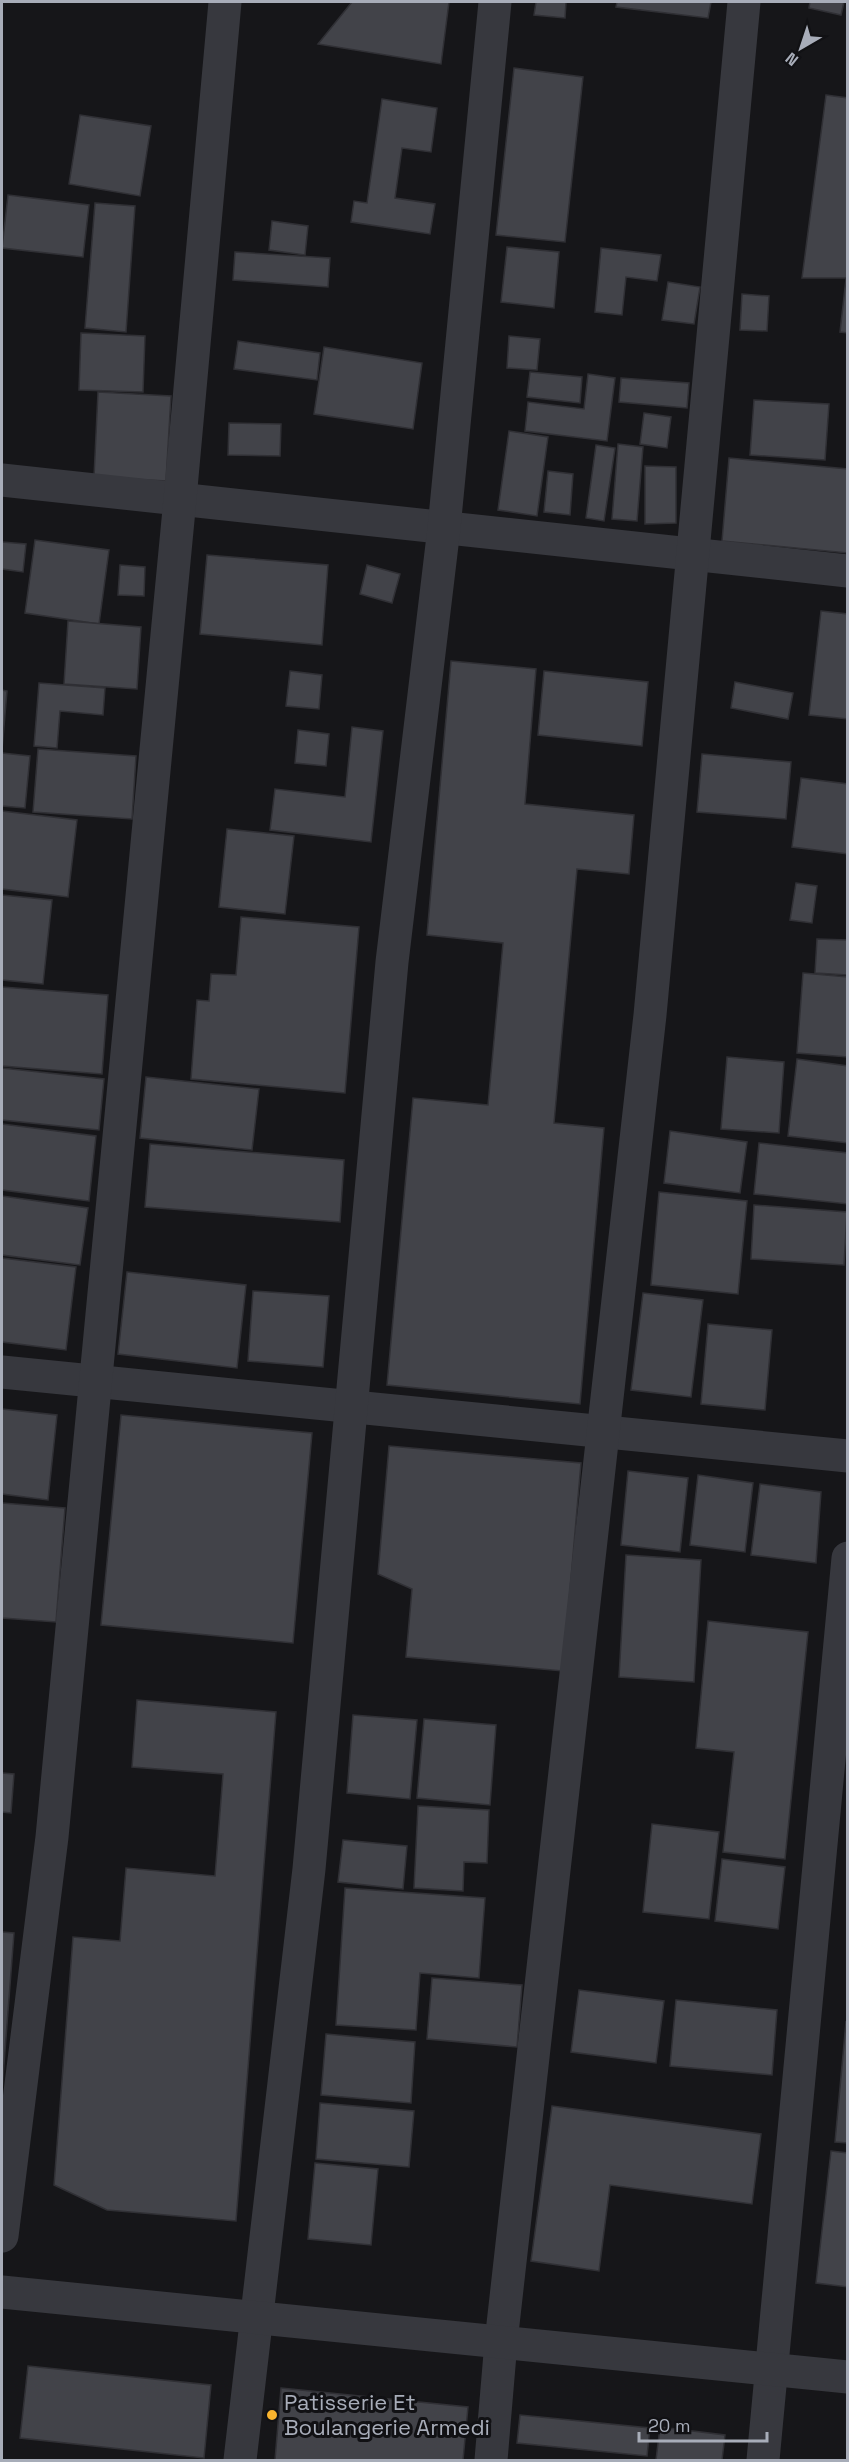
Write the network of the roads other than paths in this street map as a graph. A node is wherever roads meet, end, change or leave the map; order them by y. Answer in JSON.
{"nodes":[{"id":1,"x":225,"y":2,"type":"edge"},
{"id":2,"x":495,"y":2,"type":"edge"},
{"id":3,"x":744,"y":2,"type":"edge"},
{"id":4,"x":2,"y":480,"type":"edge"},
{"id":5,"x":180,"y":499,"type":"junction"},
{"id":6,"x":444,"y":528,"type":"junction"},
{"id":7,"x":693,"y":555,"type":"junction"},
{"id":8,"x":848,"y":571,"type":"edge"},
{"id":9,"x":2,"y":1372,"type":"edge"},
{"id":10,"x":94,"y":1381,"type":"junction"},
{"id":11,"x":351,"y":1407,"type":"junction"},
{"id":12,"x":604,"y":1432,"type":"junction"},
{"id":13,"x":848,"y":1456,"type":"edge"},
{"id":14,"x":848,"y":1558,"type":"edge"},
{"id":15,"x":2,"y":2236,"type":"edge"},
{"id":16,"x":2,"y":2292,"type":"edge"},
{"id":17,"x":256,"y":2318,"type":"junction"},
{"id":18,"x":501,"y":2342,"type":"junction"},
{"id":19,"x":772,"y":2370,"type":"junction"},
{"id":20,"x":848,"y":2377,"type":"edge"},
{"id":21,"x":240,"y":2460,"type":"edge"},
{"id":22,"x":491,"y":2460,"type":"edge"},
{"id":23,"x":763,"y":2460,"type":"edge"}],
"edges":[{"from":1,"to":5,"type":"street"},
{"from":2,"to":6,"type":"street"},
{"from":3,"to":7,"type":"street"},
{"from":4,"to":5,"type":"street"},
{"from":5,"to":6,"type":"street"},
{"from":5,"to":10,"type":"street"},
{"from":6,"to":7,"type":"street"},
{"from":6,"to":11,"type":"street"},
{"from":7,"to":8,"type":"street"},
{"from":7,"to":12,"type":"street"},
{"from":9,"to":10,"type":"street"},
{"from":10,"to":11,"type":"street"},
{"from":10,"to":15,"type":"street"},
{"from":11,"to":12,"type":"street"},
{"from":11,"to":17,"type":"street"},
{"from":12,"to":13,"type":"street"},
{"from":12,"to":18,"type":"street"},
{"from":14,"to":19,"type":"street"},
{"from":16,"to":17,"type":"street"},
{"from":17,"to":18,"type":"street"},
{"from":17,"to":21,"type":"street"},
{"from":18,"to":19,"type":"street"},
{"from":18,"to":22,"type":"street"},
{"from":19,"to":20,"type":"street"},
{"from":19,"to":23,"type":"street"}]}
